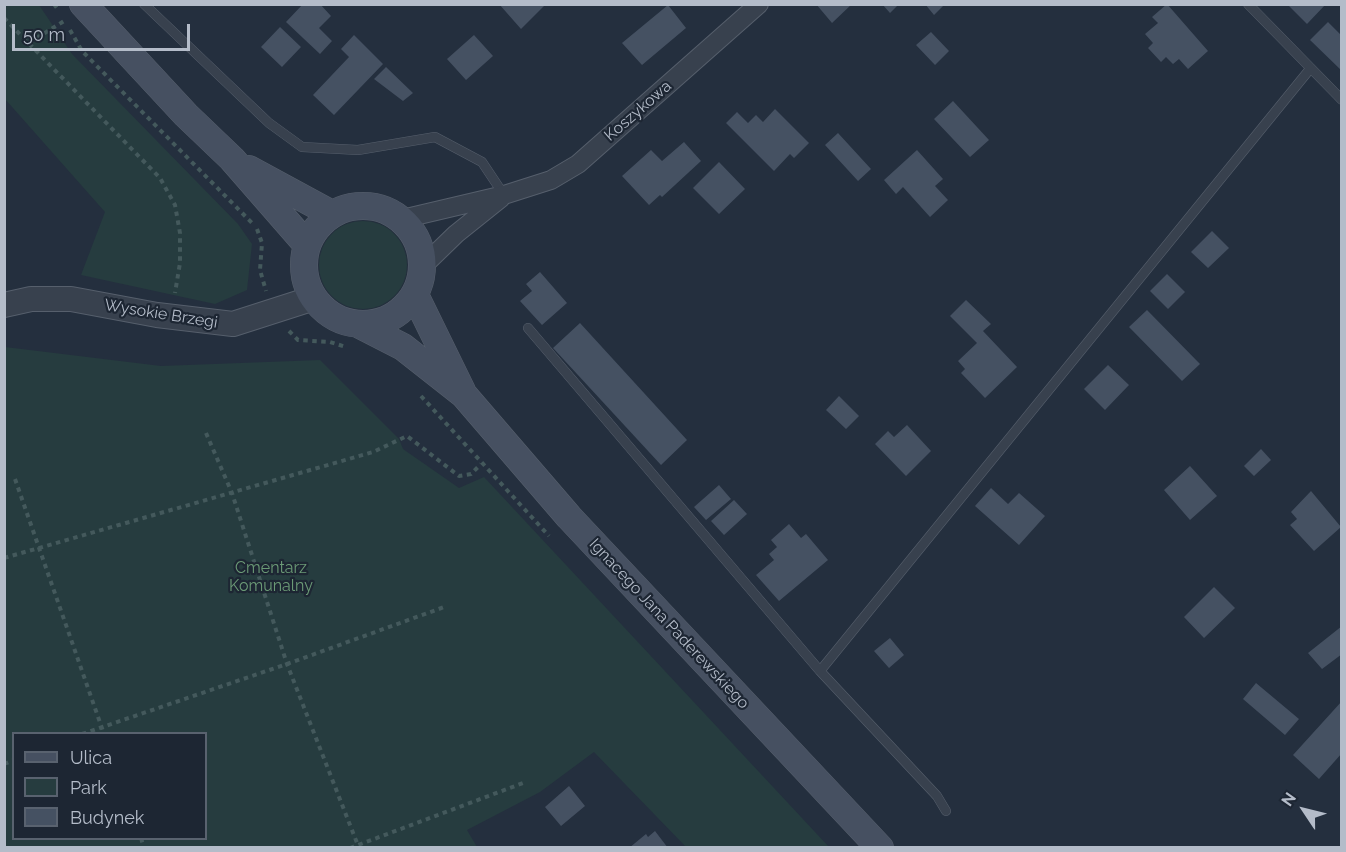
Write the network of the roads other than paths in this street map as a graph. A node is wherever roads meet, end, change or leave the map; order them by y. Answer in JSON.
{"nodes":[{"id":1,"x":144,"y":4,"type":"edge"},
{"id":2,"x":759,"y":4,"type":"edge"},
{"id":3,"x":1248,"y":4,"type":"edge"},
{"id":4,"x":71,"y":15,"type":"edge"},
{"id":5,"x":1310,"y":69,"type":"junction"},
{"id":6,"x":1341,"y":100,"type":"edge"},
{"id":7,"x":232,"y":159,"type":"junction"},
{"id":8,"x":504,"y":195,"type":"junction"},
{"id":9,"x":332,"y":214,"type":"junction"},
{"id":10,"x":402,"y":219,"type":"junction"},
{"id":11,"x":307,"y":244,"type":"junction"},
{"id":12,"x":423,"y":266,"type":"junction"},
{"id":13,"x":415,"y":295,"type":"junction"},
{"id":14,"x":314,"y":298,"type":"junction"},
{"id":15,"x":4,"y":305,"type":"edge"},
{"id":16,"x":528,"y":328,"type":"dead end"},
{"id":17,"x":354,"y":336,"type":"junction"},
{"id":18,"x":464,"y":395,"type":"junction"},
{"id":19,"x":820,"y":671,"type":"junction"},
{"id":20,"x":946,"y":811,"type":"dead end"},
{"id":21,"x":880,"y":848,"type":"edge"}],
"edges":[{"from":1,"to":8,"type":"lane"},
{"from":2,"to":8,"type":"street","name":"Koszykowa"},
{"from":3,"to":5,"type":"lane"},
{"from":4,"to":7,"type":"main road"},
{"from":5,"to":6,"type":"lane"},
{"from":5,"to":19,"type":"lane"},
{"from":7,"to":9,"type":"main road"},
{"from":7,"to":11,"type":"main road"},
{"from":8,"to":10,"type":"street","name":"Koszykowa"},
{"from":8,"to":12,"type":"street","name":"Koszykowa"},
{"from":9,"to":10,"type":"main road"},
{"from":9,"to":11,"type":"main road"},
{"from":10,"to":12,"type":"main road"},
{"from":11,"to":14,"type":"main road"},
{"from":12,"to":13,"type":"main road"},
{"from":13,"to":17,"type":"main road"},
{"from":13,"to":18,"type":"main road","name":"Ignacego Jana Paderewskiego"},
{"from":14,"to":15,"type":"street","name":"Wysokie Brzegi"},
{"from":14,"to":17,"type":"main road"},
{"from":16,"to":19,"type":"lane"},
{"from":17,"to":18,"type":"main road","name":"Ignacego Jana Paderewskiego"},
{"from":18,"to":21,"type":"main road","name":"Ignacego Jana Paderewskiego"},
{"from":19,"to":20,"type":"lane"}]}
